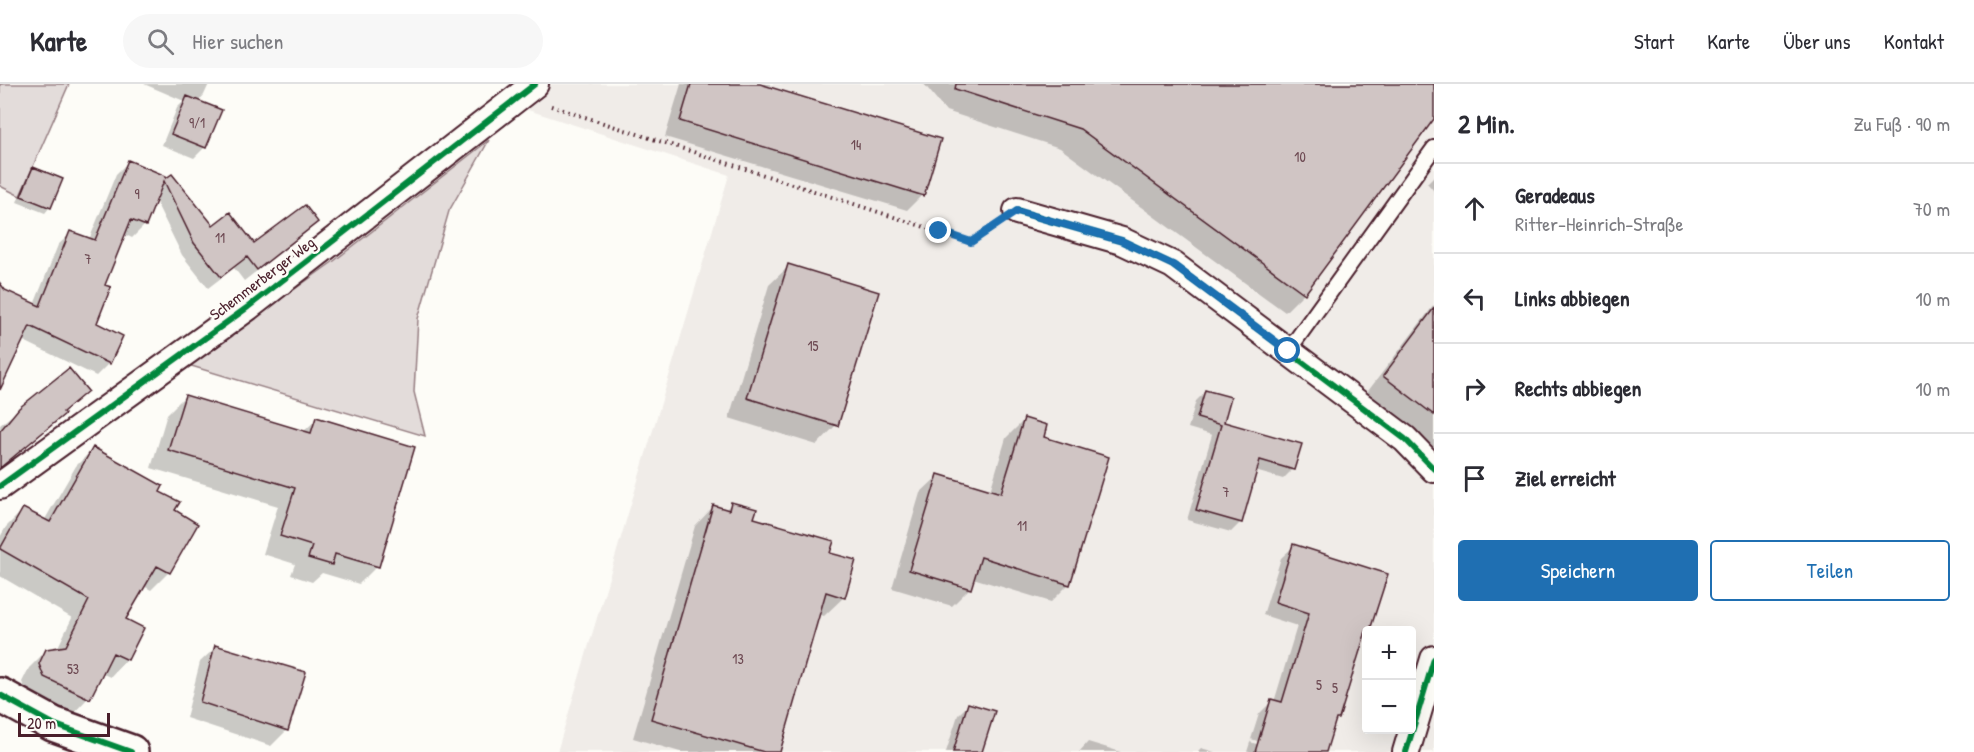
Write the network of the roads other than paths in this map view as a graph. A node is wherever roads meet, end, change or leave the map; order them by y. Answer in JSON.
{"nodes":[{"id":1,"x":526,"y":90,"type":"edge"},
{"id":2,"x":1434,"y":148,"type":"edge"},
{"id":3,"x":1017,"y":211,"type":"road end"},
{"id":4,"x":1288,"y":351,"type":"junction"},
{"id":5,"x":1434,"y":469,"type":"edge"},
{"id":6,"x":0,"y":486,"type":"edge"},
{"id":7,"x":1434,"y":659,"type":"edge"},
{"id":8,"x":0,"y":695,"type":"edge"},
{"id":9,"x":131,"y":752,"type":"edge"},
{"id":10,"x":1406,"y":752,"type":"edge"}],
"edges":[{"from":1,"to":6,"type":"street","name":"Schemmerberger Weg"},
{"from":2,"to":4,"type":"lane"},
{"from":3,"to":4,"type":"street"},
{"from":4,"to":5,"type":"street"},
{"from":7,"to":10,"type":"street"},
{"from":8,"to":9,"type":"main road"}]}
